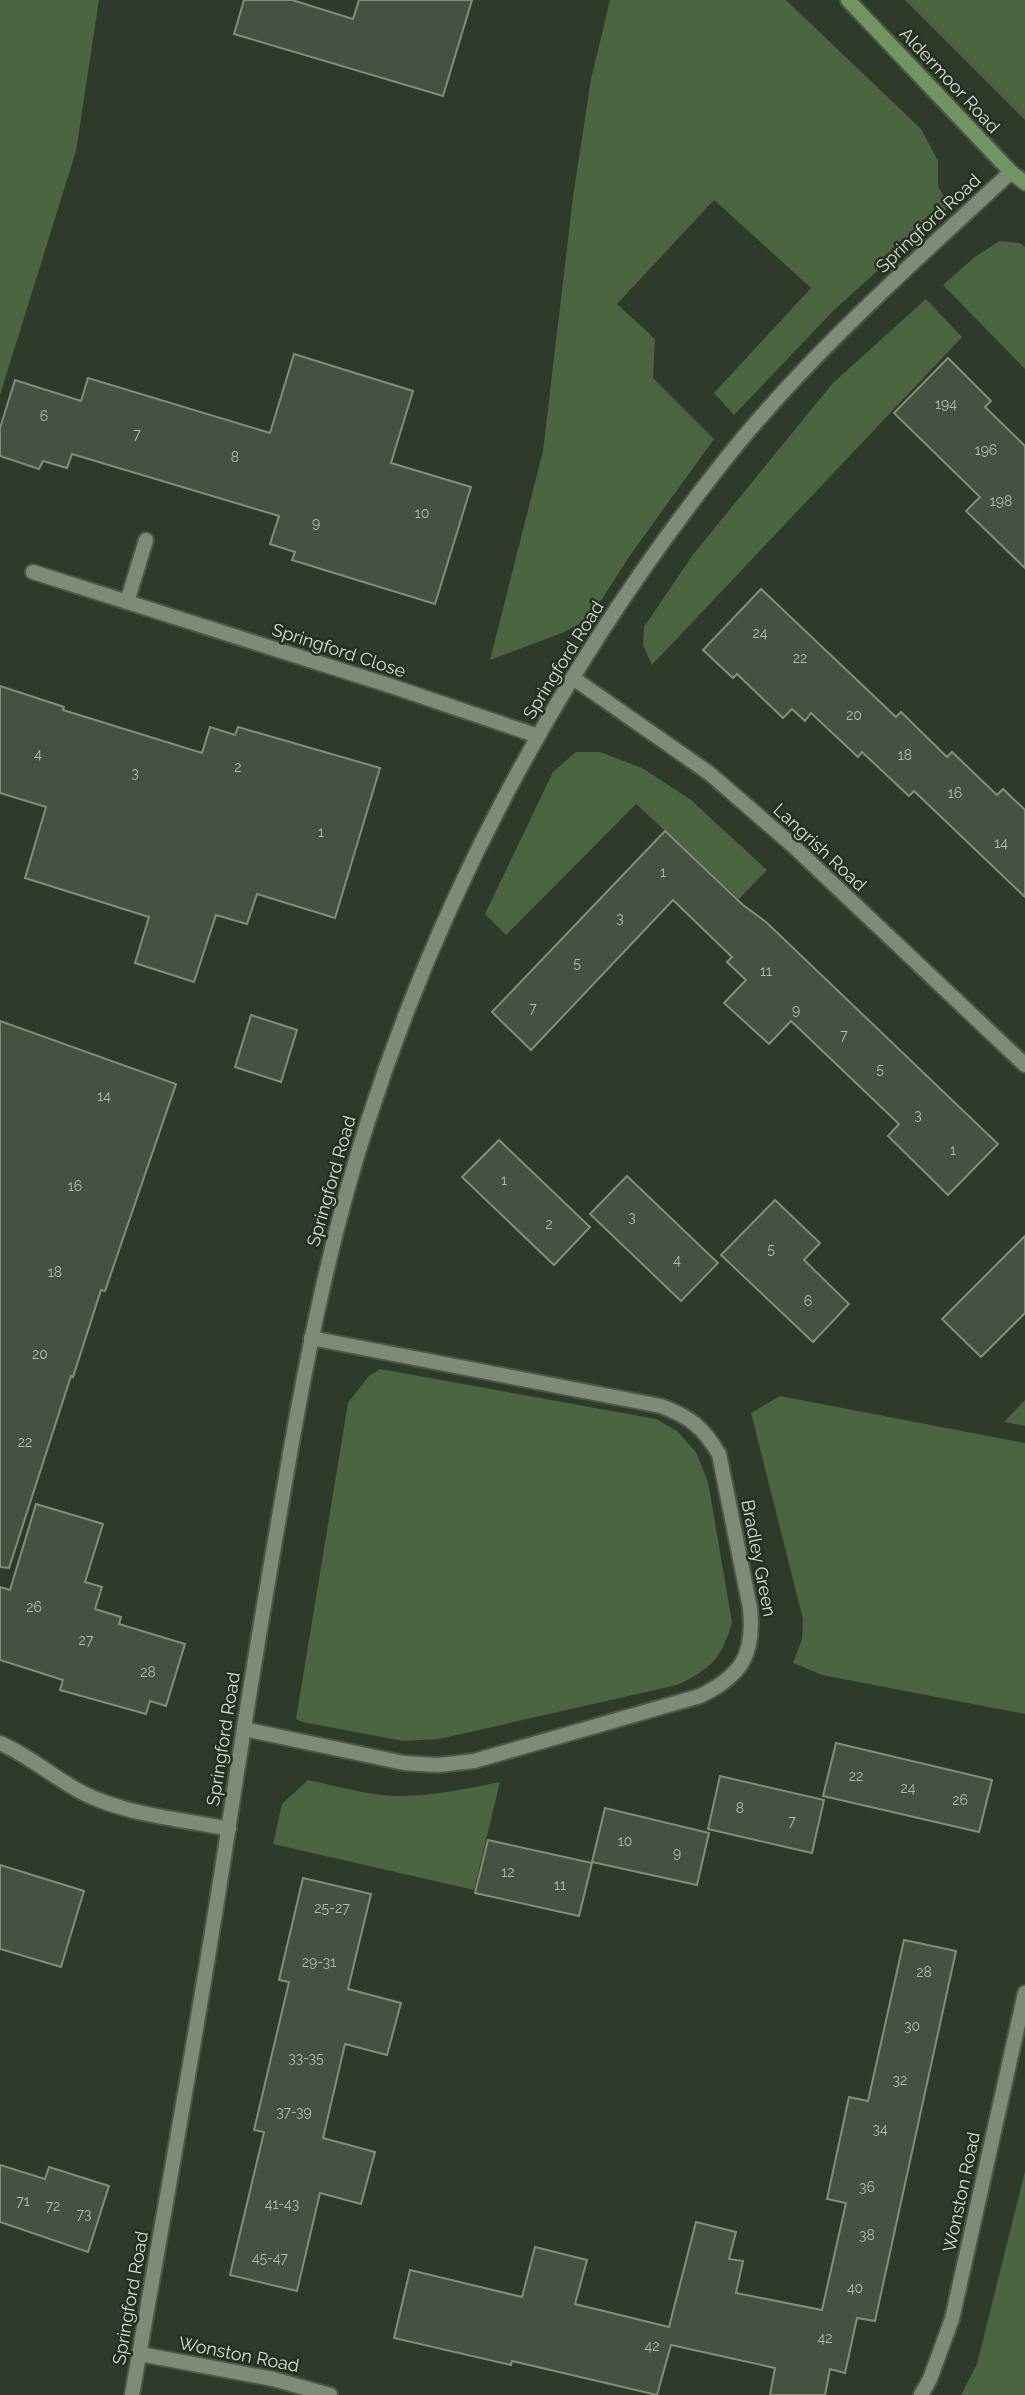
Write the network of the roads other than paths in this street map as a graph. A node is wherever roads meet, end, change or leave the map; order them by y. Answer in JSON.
{"nodes":[{"id":1,"x":848,"y":0,"type":"edge"},
{"id":2,"x":1011,"y":172,"type":"junction"},
{"id":3,"x":1025,"y":184,"type":"edge"},
{"id":4,"x":146,"y":540,"type":"dead end"},
{"id":5,"x":33,"y":572,"type":"dead end"},
{"id":6,"x":127,"y":602,"type":"junction"},
{"id":7,"x":572,"y":678,"type":"junction"},
{"id":8,"x":538,"y":736,"type":"junction"},
{"id":9,"x":1025,"y":1065,"type":"edge"},
{"id":10,"x":311,"y":1338,"type":"junction"},
{"id":11,"x":244,"y":1730,"type":"junction"},
{"id":12,"x":0,"y":1744,"type":"edge"},
{"id":13,"x":229,"y":1829,"type":"junction"},
{"id":14,"x":1025,"y":1993,"type":"edge"},
{"id":15,"x":140,"y":2354,"type":"junction"},
{"id":16,"x":132,"y":2395,"type":"edge"},
{"id":17,"x":330,"y":2395,"type":"edge"},
{"id":18,"x":921,"y":2395,"type":"edge"}],
"edges":[{"from":1,"to":2,"type":"street","name":"Aldermoor Road"},
{"from":2,"to":3,"type":"street","name":"Aldermoor Road"},
{"from":2,"to":7,"type":"street","name":"Springford Road"},
{"from":4,"to":6,"type":"street"},
{"from":5,"to":6,"type":"street","name":"Springford Close"},
{"from":6,"to":8,"type":"street","name":"Springford Close"},
{"from":7,"to":8,"type":"street","name":"Springford Road"},
{"from":7,"to":9,"type":"street","name":"Langrish Road"},
{"from":8,"to":10,"type":"street","name":"Springford Road"},
{"from":10,"to":11,"type":"street","name":"Springford Road"},
{"from":10,"to":11,"type":"street","name":"Bradley Green"},
{"from":11,"to":13,"type":"street","name":"Springford Road"},
{"from":12,"to":13,"type":"street"},
{"from":13,"to":15,"type":"street","name":"Springford Road"},
{"from":14,"to":18,"type":"street","name":"Wonston Road"},
{"from":15,"to":16,"type":"street","name":"Springford Road"},
{"from":15,"to":17,"type":"street","name":"Wonston Road"}]}
